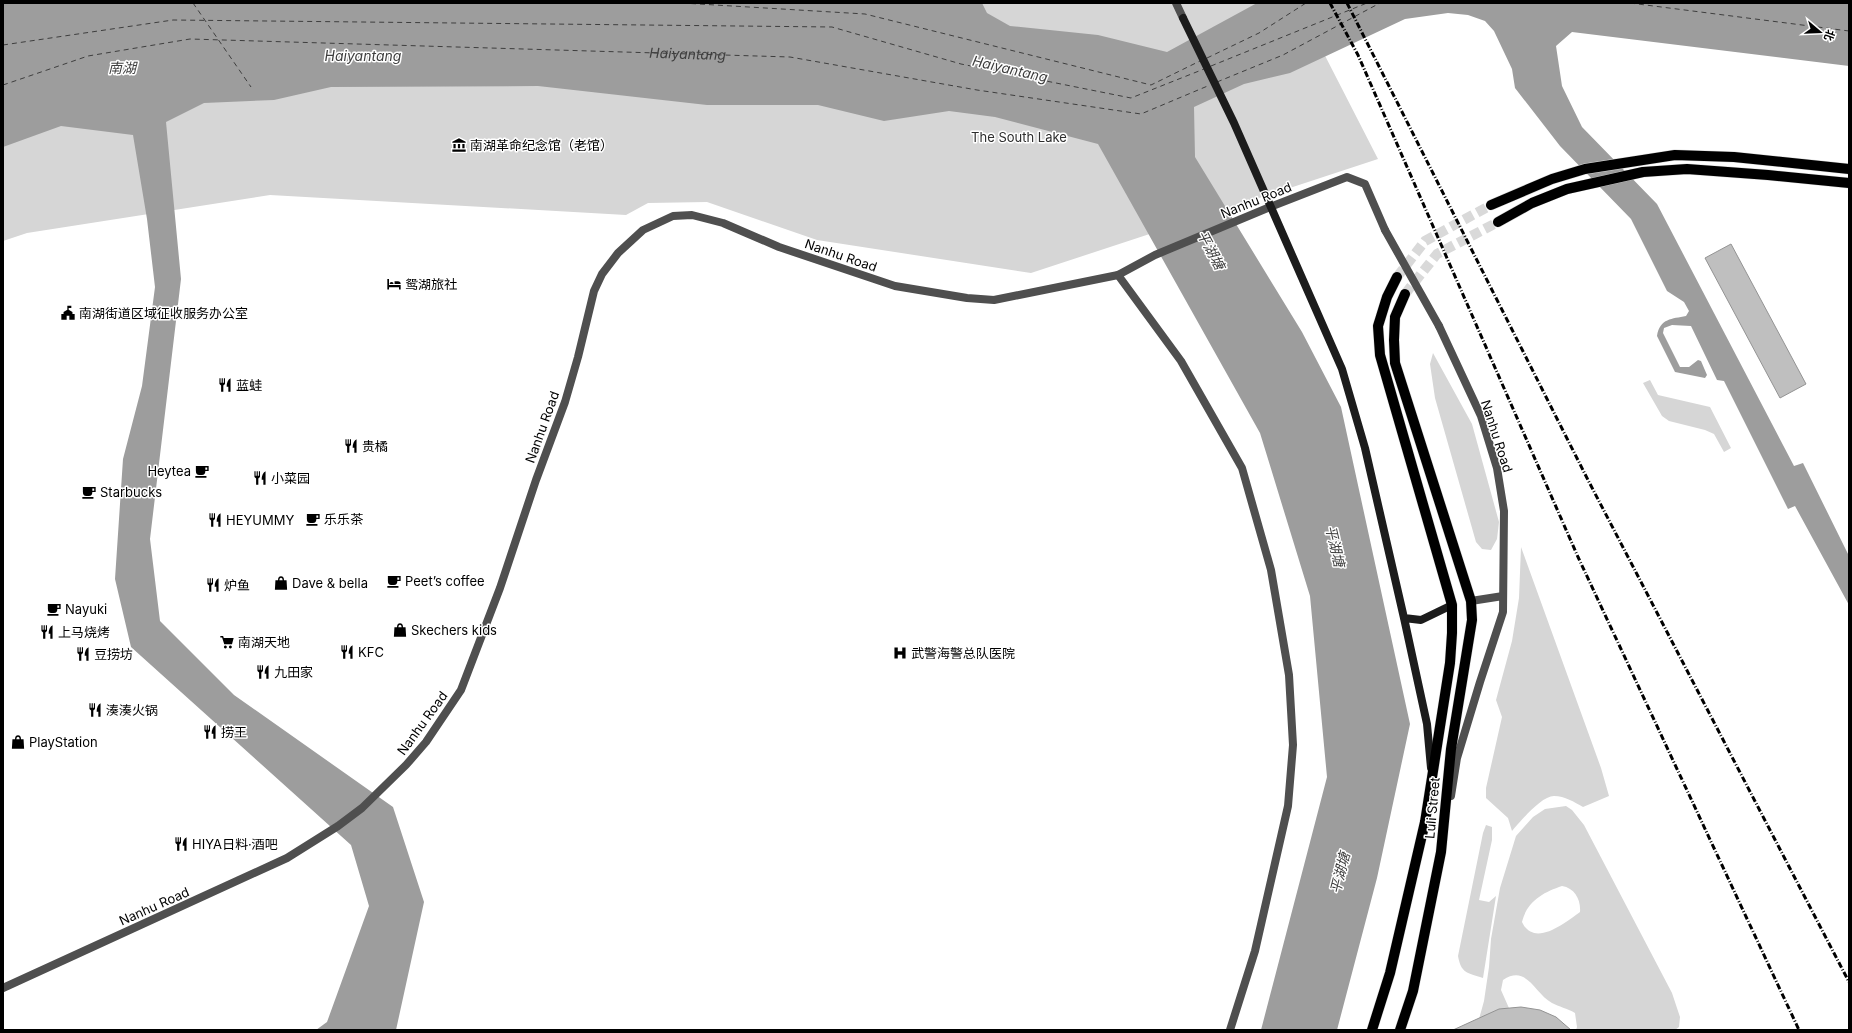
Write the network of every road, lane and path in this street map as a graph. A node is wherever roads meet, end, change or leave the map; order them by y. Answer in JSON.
{"nodes":[{"id":1,"x":1176,"y":3,"type":"edge"},
{"id":2,"x":1183,"y":18,"type":"joint"},
{"id":3,"x":1849,"y":169,"type":"edge"},
{"id":4,"x":1849,"y":183,"type":"edge"},
{"id":5,"x":1491,"y":205,"type":"tunnel mouth"},
{"id":6,"x":1270,"y":207,"type":"junction"},
{"id":7,"x":1498,"y":222,"type":"tunnel mouth"},
{"id":8,"x":1118,"y":275,"type":"junction"},
{"id":9,"x":1397,"y":277,"type":"tunnel mouth"},
{"id":10,"x":1405,"y":294,"type":"tunnel mouth"},
{"id":11,"x":1503,"y":596,"type":"junction"},
{"id":12,"x":1471,"y":601,"type":"junction"},
{"id":13,"x":1452,"y":605,"type":"junction"},
{"id":14,"x":1404,"y":618,"type":"junction"},
{"id":15,"x":1432,"y":779,"type":"junction"},
{"id":16,"x":1441,"y":852,"type":"junction"},
{"id":17,"x":3,"y":988,"type":"edge"},
{"id":18,"x":1230,"y":1030,"type":"edge"},
{"id":19,"x":1372,"y":1030,"type":"edge"},
{"id":20,"x":1400,"y":1030,"type":"edge"}],
"edges":[{"from":1,"to":2,"type":"street"},
{"from":2,"to":6,"type":"main road"},
{"from":3,"to":5,"type":"main road"},
{"from":4,"to":7,"type":"main road"},
{"from":6,"to":8,"type":"street","name":"Nanhu Road"},
{"from":6,"to":11,"type":"street","name":"Nanhu Road","bridge":true},
{"from":6,"to":14,"type":"main road"},
{"from":8,"to":17,"type":"street","name":"Nanhu Road"},
{"from":8,"to":18,"type":"street"},
{"from":9,"to":13,"type":"main road","name":"Luli Street"},
{"from":10,"to":12,"type":"main road","name":"Luli Street"},
{"from":11,"to":12,"type":"street"},
{"from":11,"to":16,"type":"street","name":"Nanhu Road"},
{"from":12,"to":16,"type":"main road","name":"Luli Street"},
{"from":13,"to":14,"type":"main road"},
{"from":13,"to":15,"type":"main road","name":"Luli Street"},
{"from":14,"to":15,"type":"main road"},
{"from":15,"to":19,"type":"main road","name":"Luli Street"},
{"from":16,"to":20,"type":"main road","name":"Luli Street"}]}
